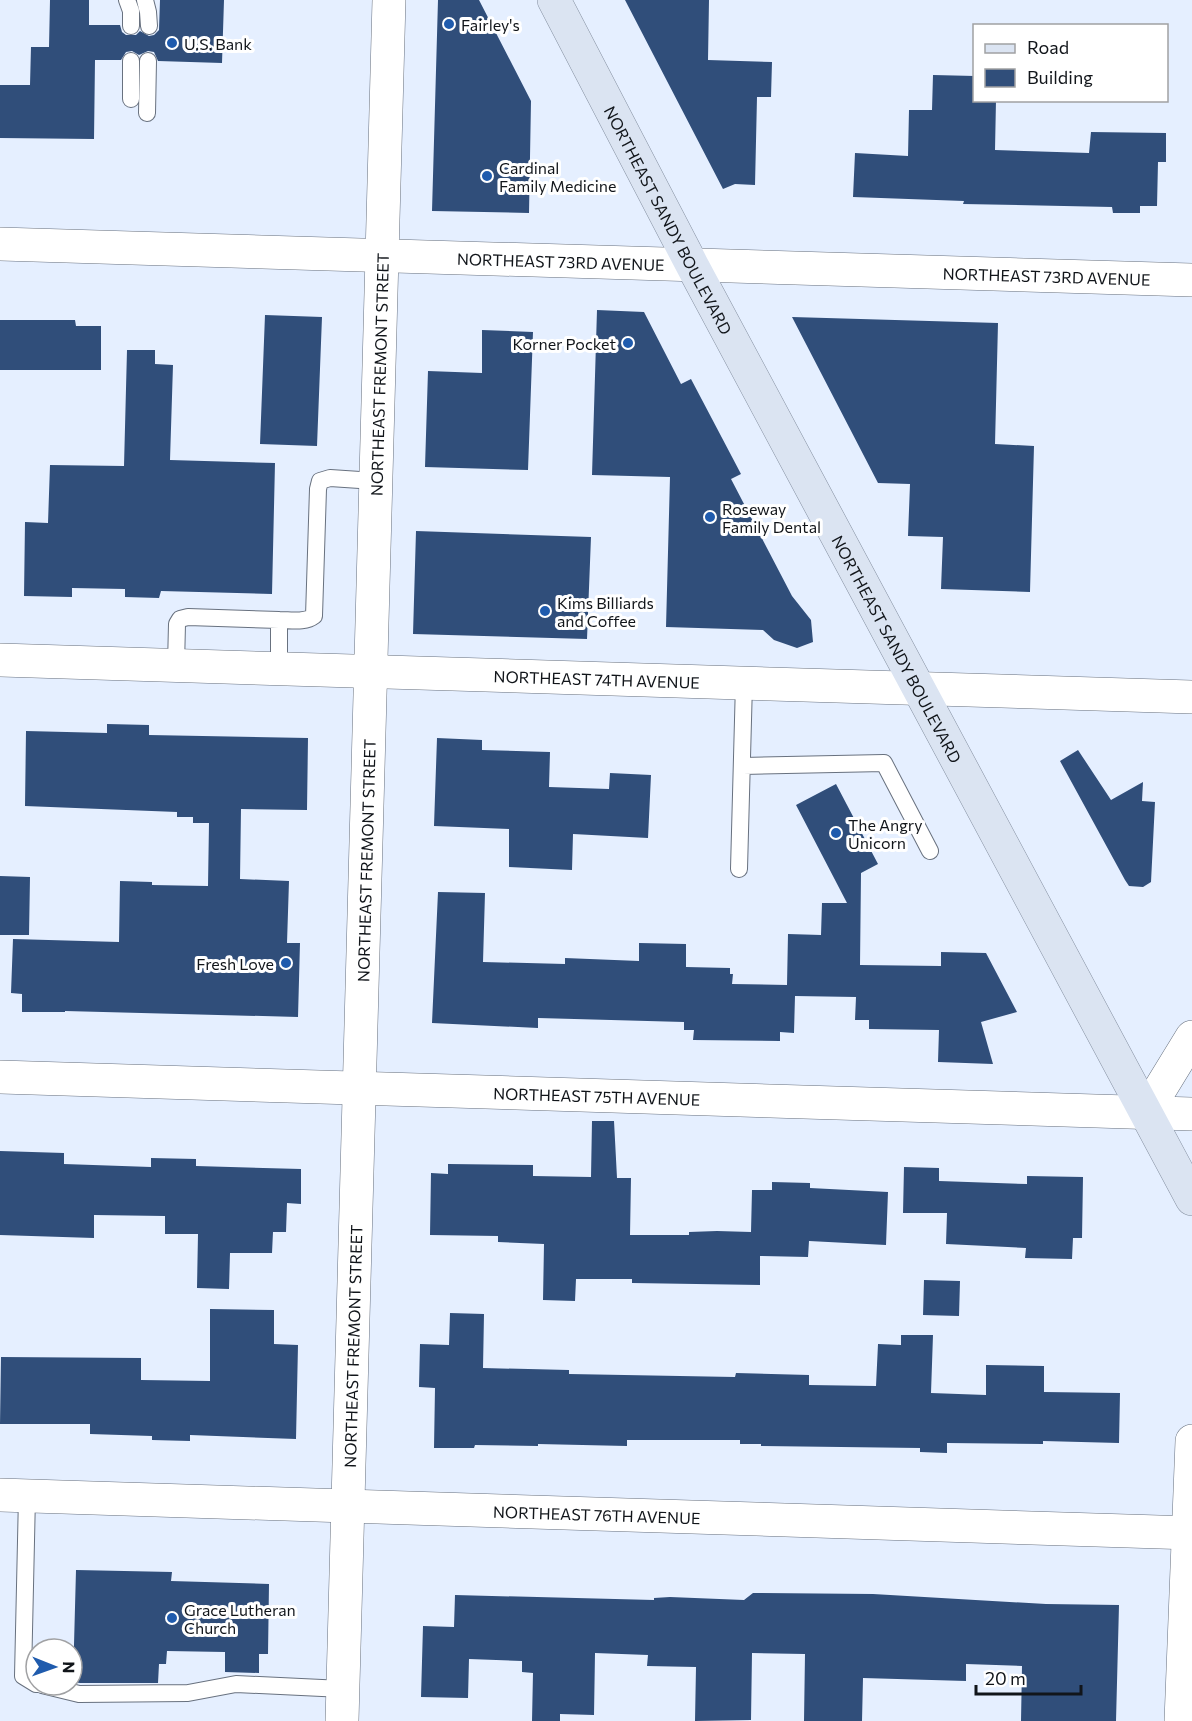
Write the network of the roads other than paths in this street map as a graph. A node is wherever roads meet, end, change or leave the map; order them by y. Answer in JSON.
{"nodes":[{"id":1,"x":127,"y":0,"type":"edge"},
{"id":2,"x":145,"y":0,"type":"edge"},
{"id":3,"x":389,"y":0,"type":"edge"},
{"id":4,"x":554,"y":0,"type":"edge"},
{"id":5,"x":131,"y":26,"type":"dead end"},
{"id":6,"x":149,"y":26,"type":"dead end"},
{"id":7,"x":130,"y":99,"type":"dead end"},
{"id":8,"x":147,"y":114,"type":"dead end"},
{"id":9,"x":0,"y":244,"type":"edge"},
{"id":10,"x":381,"y":256,"type":"junction"},
{"id":11,"x":692,"y":265,"type":"junction"},
{"id":12,"x":1192,"y":280,"type":"edge"},
{"id":13,"x":375,"y":480,"type":"junction"},
{"id":14,"x":279,"y":620,"type":"junction"},
{"id":15,"x":0,"y":660,"type":"edge"},
{"id":16,"x":176,"y":665,"type":"junction"},
{"id":17,"x":279,"y":668,"type":"junction"},
{"id":18,"x":370,"y":670,"type":"junction"},
{"id":19,"x":744,"y":683,"type":"junction"},
{"id":20,"x":919,"y":689,"type":"junction"},
{"id":21,"x":1192,"y":697,"type":"edge"},
{"id":22,"x":743,"y":766,"type":"junction"},
{"id":23,"x":930,"y":851,"type":"dead end"},
{"id":24,"x":739,"y":869,"type":"dead end"},
{"id":25,"x":1192,"y":1037,"type":"edge"},
{"id":26,"x":0,"y":1077,"type":"edge"},
{"id":27,"x":359,"y":1088,"type":"junction"},
{"id":28,"x":1146,"y":1112,"type":"junction"},
{"id":29,"x":1192,"y":1114,"type":"edge"},
{"id":30,"x":1192,"y":1199,"type":"edge"},
{"id":31,"x":1192,"y":1441,"type":"edge"},
{"id":32,"x":14,"y":1495,"type":"edge"},
{"id":33,"x":348,"y":1505,"type":"junction"},
{"id":34,"x":1189,"y":1533,"type":"edge"},
{"id":35,"x":24,"y":1677,"type":"edge"},
{"id":36,"x":343,"y":1689,"type":"junction"},
{"id":37,"x":84,"y":1694,"type":"edge"},
{"id":38,"x":342,"y":1721,"type":"edge"},
{"id":39,"x":1181,"y":1721,"type":"edge"}],
"edges":[{"from":1,"to":5,"type":"lane"},
{"from":2,"to":6,"type":"lane"},
{"from":3,"to":10,"type":"street","name":"NORTHEAST FREMONT STREET"},
{"from":4,"to":11,"type":"main road","name":"NORTHEAST SANDY BOULEVARD"},
{"from":7,"to":8,"type":"lane"},
{"from":9,"to":10,"type":"street","name":"NORTHEAST 73RD AVENUE"},
{"from":10,"to":11,"type":"street","name":"NORTHEAST 73RD AVENUE"},
{"from":10,"to":13,"type":"street","name":"NORTHEAST FREMONT STREET"},
{"from":11,"to":12,"type":"street","name":"NORTHEAST 73RD AVENUE"},
{"from":11,"to":20,"type":"main road","name":"NORTHEAST SANDY BOULEVARD"},
{"from":13,"to":14,"type":"lane"},
{"from":13,"to":18,"type":"street","name":"NORTHEAST FREMONT STREET"},
{"from":14,"to":16,"type":"lane"},
{"from":14,"to":17,"type":"lane"},
{"from":15,"to":16,"type":"street","name":"NORTHEAST 74TH AVENUE"},
{"from":16,"to":17,"type":"street","name":"NORTHEAST 74TH AVENUE"},
{"from":17,"to":18,"type":"street","name":"NORTHEAST 74TH AVENUE"},
{"from":18,"to":19,"type":"street","name":"NORTHEAST 74TH AVENUE"},
{"from":18,"to":27,"type":"street","name":"NORTHEAST FREMONT STREET"},
{"from":19,"to":20,"type":"street","name":"NORTHEAST 74TH AVENUE"},
{"from":19,"to":22,"type":"lane"},
{"from":20,"to":21,"type":"street","name":"NORTHEAST 74TH AVENUE"},
{"from":20,"to":28,"type":"main road","name":"NORTHEAST SANDY BOULEVARD"},
{"from":22,"to":23,"type":"lane"},
{"from":22,"to":24,"type":"lane"},
{"from":25,"to":28,"type":"street"},
{"from":26,"to":27,"type":"street","name":"NORTHEAST 75TH AVENUE"},
{"from":27,"to":28,"type":"street","name":"NORTHEAST 75TH AVENUE"},
{"from":27,"to":33,"type":"street","name":"NORTHEAST FREMONT STREET"},
{"from":28,"to":29,"type":"street","name":"NORTHEAST 75TH AVENUE"},
{"from":28,"to":30,"type":"main road","name":"NORTHEAST SANDY BOULEVARD"},
{"from":31,"to":34,"type":"street"},
{"from":32,"to":33,"type":"street","name":"NORTHEAST 76TH AVENUE"},
{"from":32,"to":35,"type":"lane"},
{"from":33,"to":34,"type":"street","name":"NORTHEAST 76TH AVENUE"},
{"from":33,"to":36,"type":"street","name":"NORTHEAST FREMONT STREET"},
{"from":34,"to":39,"type":"street"},
{"from":36,"to":37,"type":"lane"},
{"from":36,"to":38,"type":"street","name":"NORTHEAST FREMONT STREET"}]}
